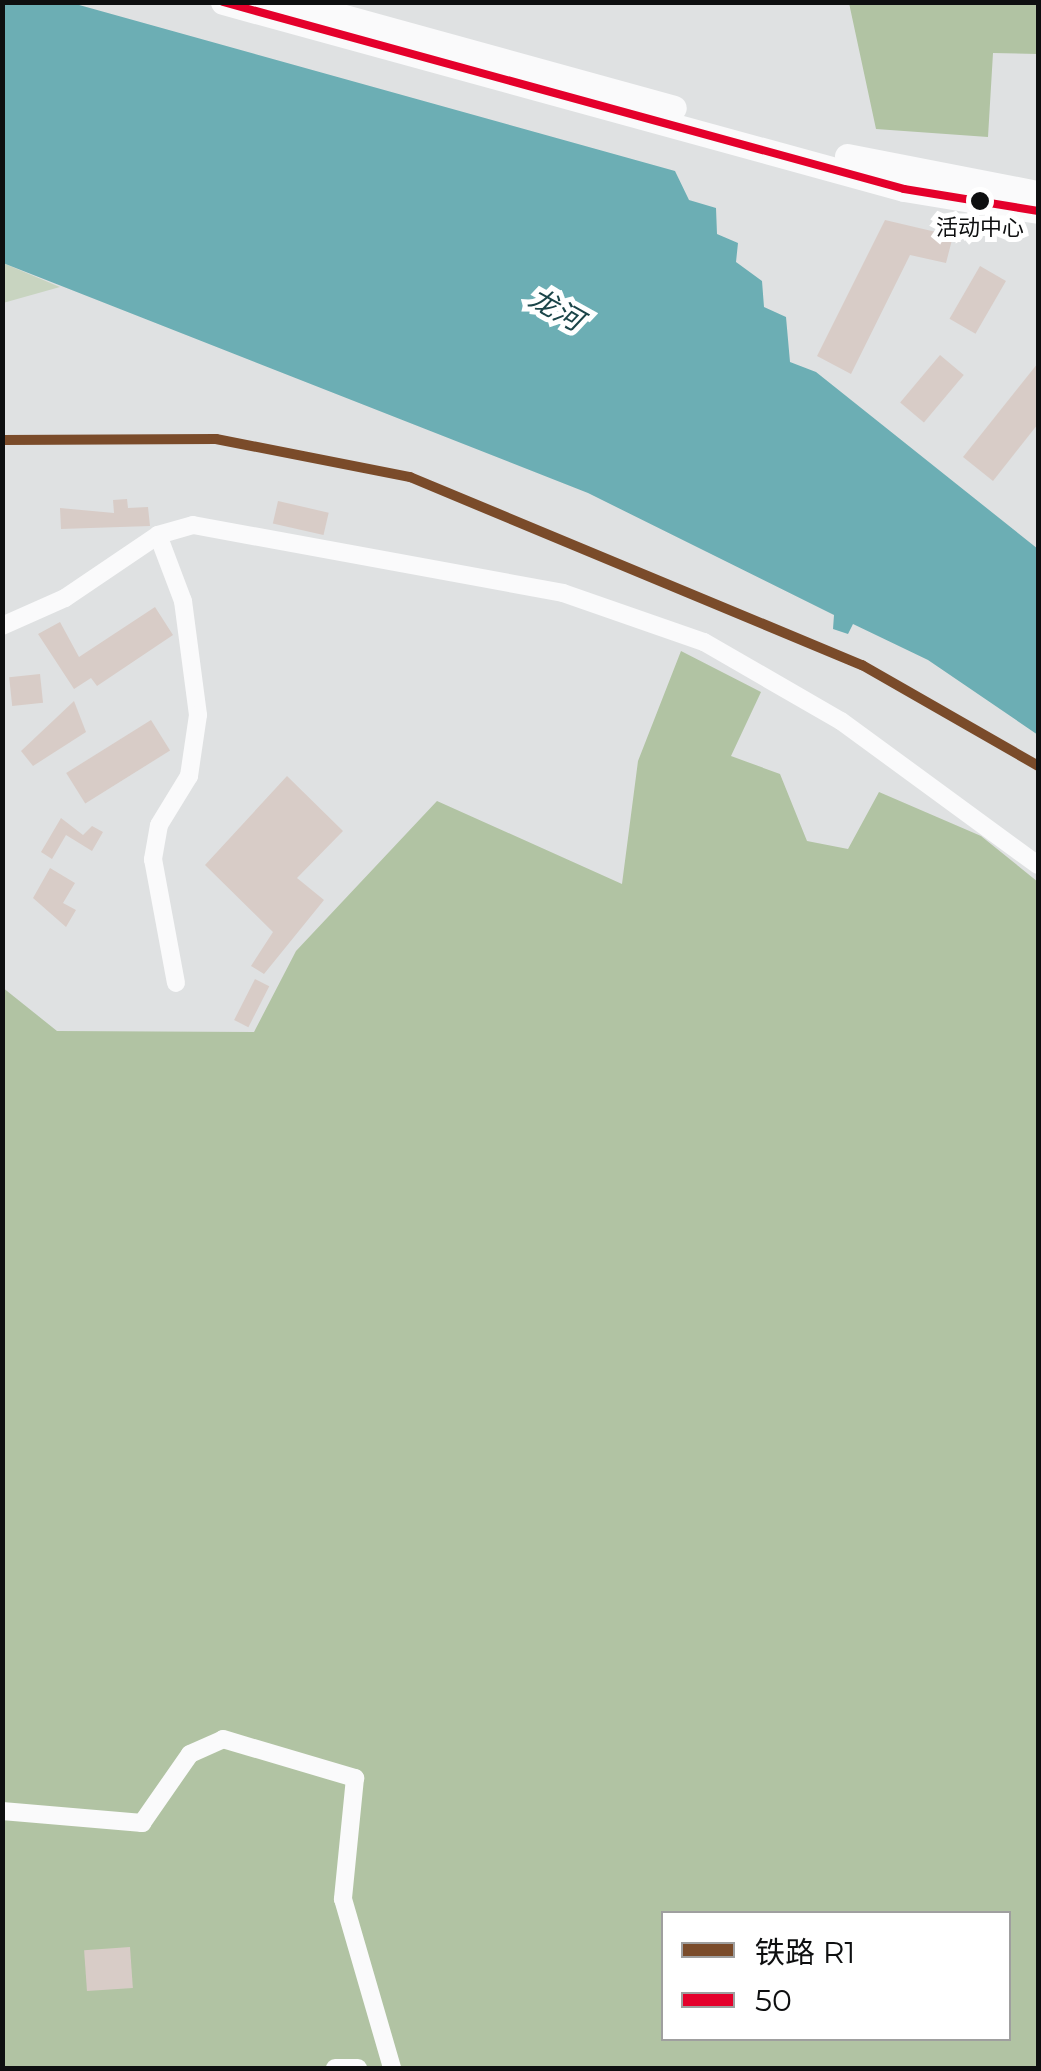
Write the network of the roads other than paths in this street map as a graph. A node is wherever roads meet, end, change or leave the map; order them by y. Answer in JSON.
{"nodes":[{"id":1,"x":223,"y":2,"type":"edge"},
{"id":2,"x":290,"y":2,"type":"edge"},
{"id":3,"x":1038,"y":193,"type":"edge"},
{"id":4,"x":1038,"y":211,"type":"edge"},
{"id":5,"x":158,"y":535,"type":"junction"},
{"id":6,"x":2,"y":626,"type":"edge"},
{"id":7,"x":1038,"y":864,"type":"edge"},
{"id":8,"x":176,"y":983,"type":"dead end"},
{"id":9,"x":2,"y":1811,"type":"edge"},
{"id":10,"x":335,"y":2068,"type":"edge"},
{"id":11,"x":358,"y":2068,"type":"edge"},
{"id":12,"x":392,"y":2068,"type":"edge"}],
"edges":[{"from":1,"to":4,"type":"main road"},
{"from":2,"to":3,"type":"main road"},
{"from":5,"to":6,"type":"street"},
{"from":5,"to":7,"type":"street"},
{"from":5,"to":8,"type":"street"},
{"from":9,"to":12,"type":"street"},
{"from":10,"to":11,"type":"street"}]}
